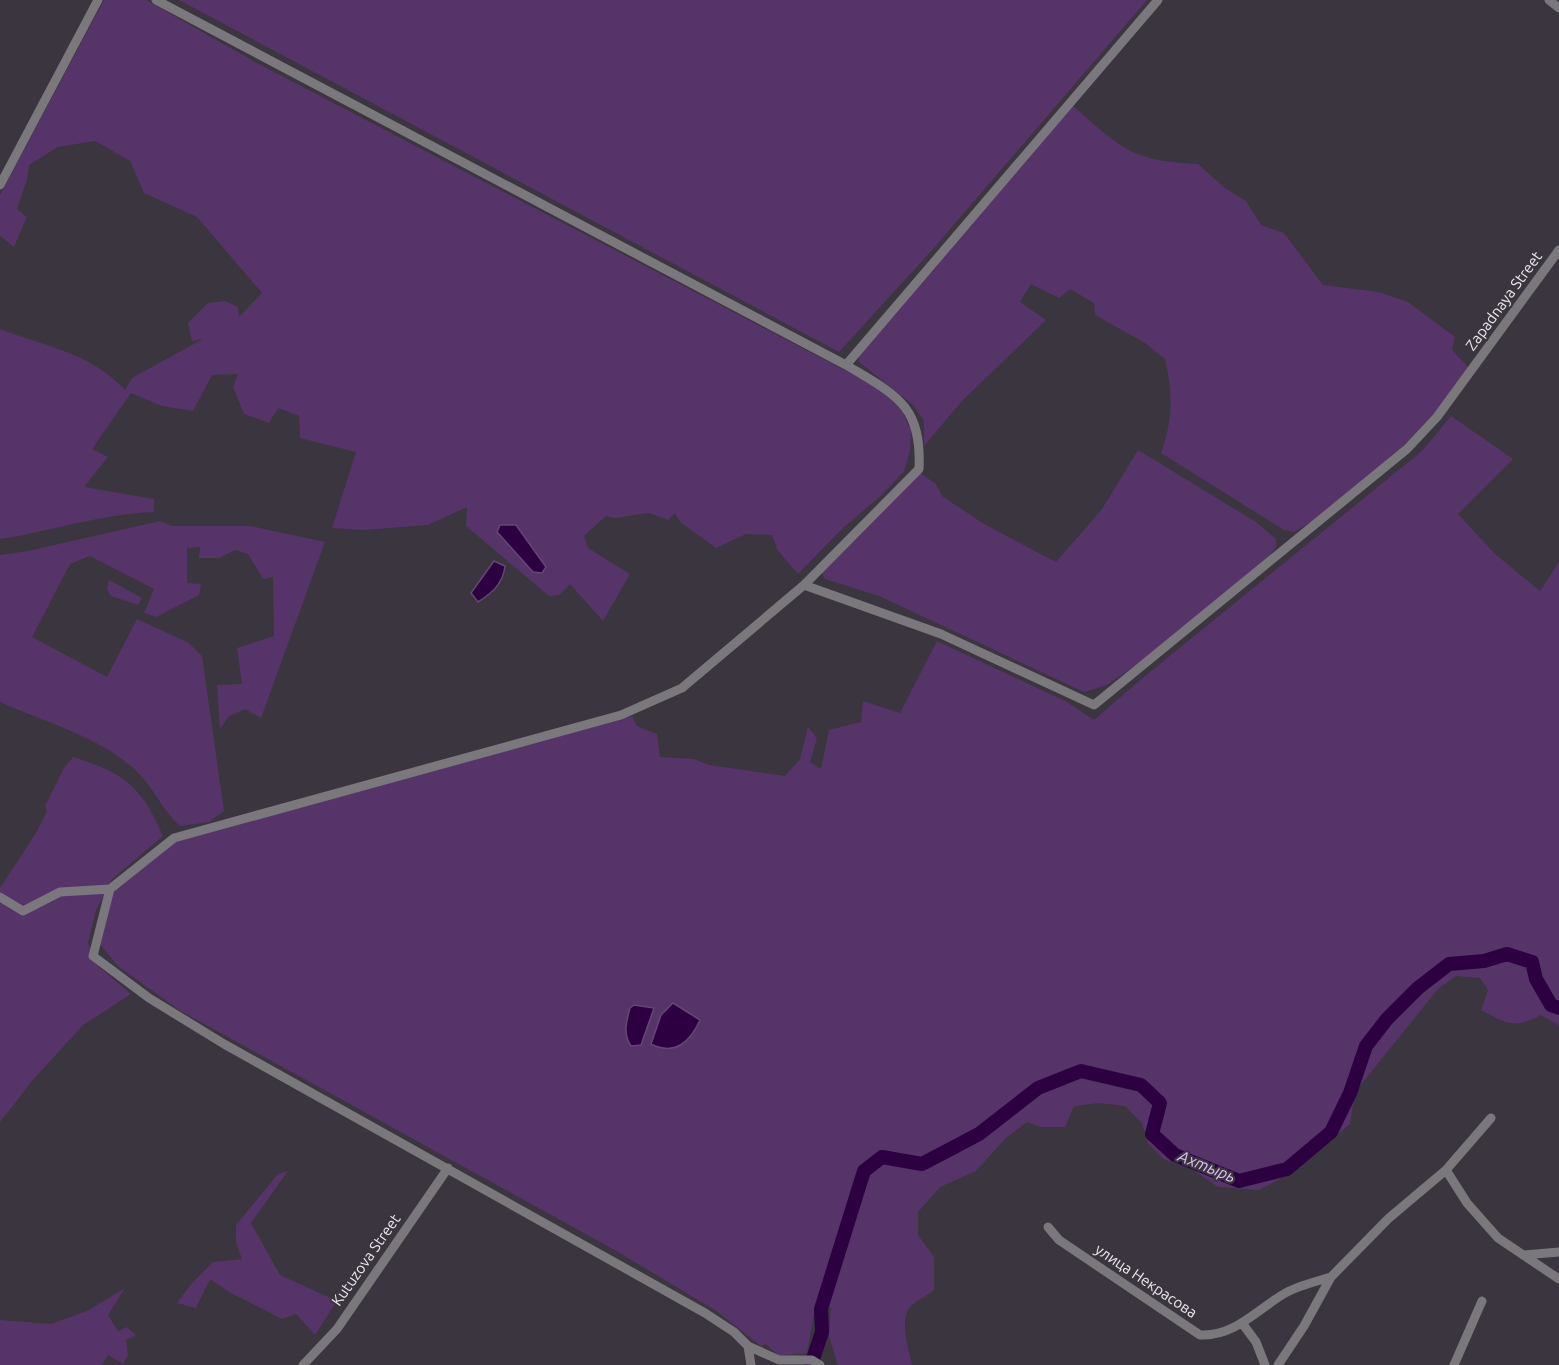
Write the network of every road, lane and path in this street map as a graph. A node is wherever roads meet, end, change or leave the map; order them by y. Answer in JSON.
{"nodes":[{"id":1,"x":98,"y":0,"type":"edge"},
{"id":2,"x":156,"y":0,"type":"edge"},
{"id":3,"x":1158,"y":0,"type":"edge"},
{"id":4,"x":1549,"y":0,"type":"edge"},
{"id":5,"x":1559,"y":8,"type":"edge"},
{"id":6,"x":0,"y":185,"type":"edge"},
{"id":7,"x":1559,"y":250,"type":"edge"},
{"id":8,"x":846,"y":365,"type":"junction"},
{"id":9,"x":804,"y":585,"type":"junction"},
{"id":10,"x":110,"y":889,"type":"junction"},
{"id":11,"x":0,"y":897,"type":"edge"},
{"id":12,"x":1491,"y":1118,"type":"dead end"},
{"id":13,"x":448,"y":1168,"type":"junction"},
{"id":14,"x":1446,"y":1170,"type":"junction"},
{"id":15,"x":1048,"y":1227,"type":"dead end"},
{"id":16,"x":1559,"y":1252,"type":"edge"},
{"id":17,"x":1523,"y":1255,"type":"junction"},
{"id":18,"x":1331,"y":1277,"type":"junction"},
{"id":19,"x":1559,"y":1279,"type":"edge"},
{"id":20,"x":1482,"y":1302,"type":"dead end"},
{"id":21,"x":1242,"y":1323,"type":"junction"},
{"id":22,"x":748,"y":1346,"type":"junction"},
{"id":23,"x":303,"y":1365,"type":"edge"},
{"id":24,"x":751,"y":1365,"type":"edge"},
{"id":25,"x":820,"y":1365,"type":"edge"},
{"id":26,"x":1265,"y":1365,"type":"edge"},
{"id":27,"x":1278,"y":1365,"type":"edge"},
{"id":28,"x":1454,"y":1365,"type":"edge"}],
"edges":[{"from":1,"to":6,"type":"street"},
{"from":2,"to":8,"type":"street"},
{"from":3,"to":8,"type":"street"},
{"from":4,"to":5,"type":"street"},
{"from":7,"to":9,"type":"street","name":"Zapadnaya Street"},
{"from":8,"to":9,"type":"street"},
{"from":9,"to":10,"type":"street"},
{"from":10,"to":11,"type":"street"},
{"from":10,"to":13,"type":"street"},
{"from":12,"to":14,"type":"street","name":"улица Некрасова"},
{"from":13,"to":22,"type":"street"},
{"from":13,"to":23,"type":"street","name":"Kutuzova Street"},
{"from":14,"to":17,"type":"street"},
{"from":14,"to":18,"type":"street","name":"улица Некрасова"},
{"from":15,"to":21,"type":"street","name":"улица Некрасова"},
{"from":16,"to":17,"type":"street"},
{"from":17,"to":19,"type":"street"},
{"from":18,"to":21,"type":"street","name":"улица Некрасова"},
{"from":18,"to":27,"type":"street","name":"улица Некрасова"},
{"from":20,"to":28,"type":"street"},
{"from":21,"to":26,"type":"street"},
{"from":22,"to":24,"type":"street"},
{"from":22,"to":25,"type":"street"}]}
